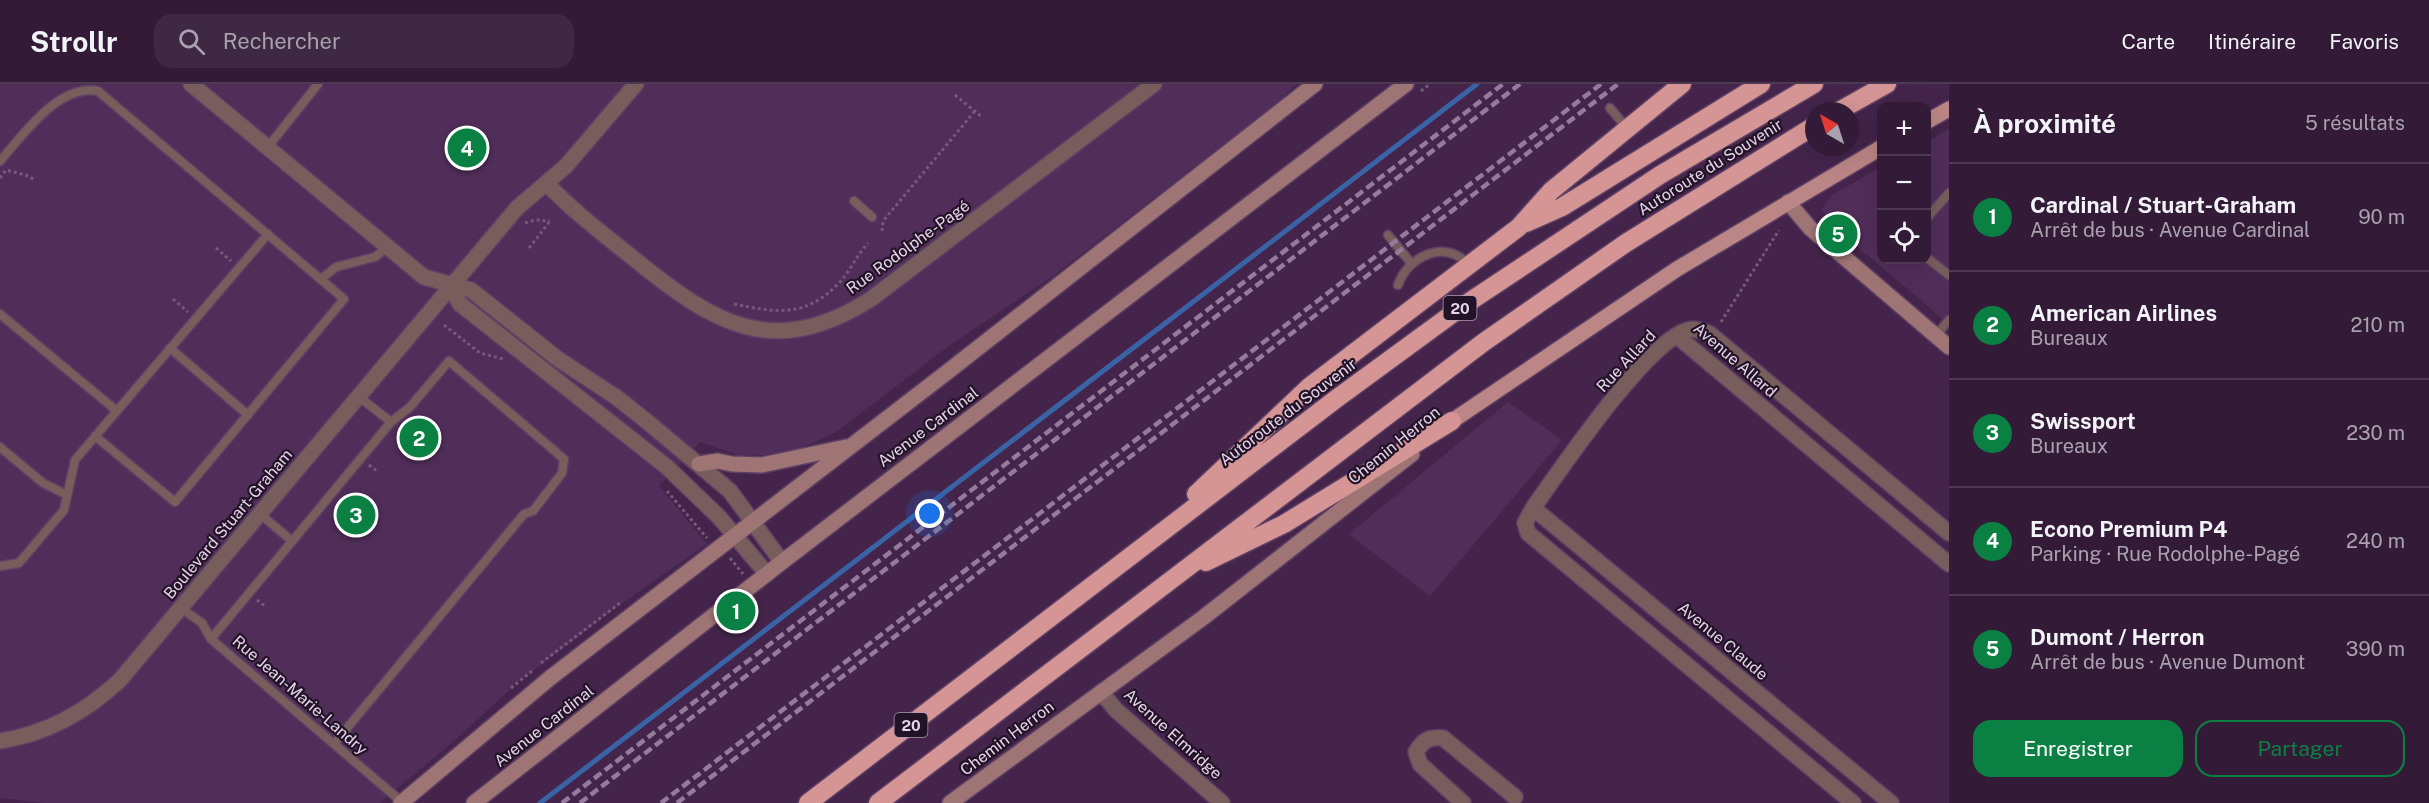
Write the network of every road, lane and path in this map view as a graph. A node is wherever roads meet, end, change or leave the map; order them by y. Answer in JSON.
{"nodes":[{"id":1,"x":191,"y":84,"type":"edge"},
{"id":2,"x":318,"y":84,"type":"edge"},
{"id":3,"x":636,"y":84,"type":"edge"},
{"id":4,"x":1154,"y":84,"type":"edge"},
{"id":5,"x":1315,"y":84,"type":"edge"},
{"id":6,"x":1406,"y":84,"type":"edge"},
{"id":7,"x":1682,"y":84,"type":"edge"},
{"id":8,"x":1761,"y":84,"type":"edge"},
{"id":9,"x":1814,"y":84,"type":"edge"},
{"id":10,"x":1887,"y":84,"type":"edge"},
{"id":11,"x":955,"y":95,"type":"dead end"},
{"id":12,"x":1855,"y":102,"type":"edge"},
{"id":13,"x":1610,"y":108,"type":"dead end"},
{"id":14,"x":1949,"y":109,"type":"edge"},
{"id":15,"x":975,"y":111,"type":"junction"},
{"id":16,"x":982,"y":117,"type":"dead end"},
{"id":17,"x":1931,"y":119,"type":"edge"},
{"id":18,"x":1627,"y":128,"type":"junction"},
{"id":19,"x":1805,"y":132,"type":"edge"},
{"id":20,"x":267,"y":148,"type":"junction"},
{"id":21,"x":1877,"y":149,"type":"edge"},
{"id":22,"x":0,"y":161,"type":"edge"},
{"id":23,"x":0,"y":178,"type":"edge"},
{"id":24,"x":34,"y":180,"type":"dead end"},
{"id":25,"x":547,"y":184,"type":"junction"},
{"id":26,"x":1949,"y":193,"type":"edge"},
{"id":27,"x":854,"y":201,"type":"dead end"},
{"id":28,"x":1788,"y":202,"type":"junction"},
{"id":29,"x":1931,"y":213,"type":"edge"},
{"id":30,"x":872,"y":217,"type":"dead end"},
{"id":31,"x":550,"y":221,"type":"dead end"},
{"id":32,"x":1519,"y":227,"type":"junction"},
{"id":33,"x":1779,"y":230,"type":"dead end"},
{"id":34,"x":882,"y":231,"type":"dead end"},
{"id":35,"x":268,"y":234,"type":"junction"},
{"id":36,"x":1388,"y":235,"type":"dead end"},
{"id":37,"x":868,"y":243,"type":"dead end"},
{"id":38,"x":387,"y":247,"type":"junction"},
{"id":39,"x":216,"y":248,"type":"dead end"},
{"id":40,"x":529,"y":248,"type":"dead end"},
{"id":41,"x":1931,"y":260,"type":"edge"},
{"id":42,"x":1411,"y":263,"type":"junction"},
{"id":43,"x":1468,"y":264,"type":"junction"},
{"id":44,"x":239,"y":268,"type":"junction"},
{"id":45,"x":1949,"y":275,"type":"edge"},
{"id":46,"x":321,"y":279,"type":"junction"},
{"id":47,"x":1398,"y":285,"type":"dead end"},
{"id":48,"x":450,"y":286,"type":"junction"},
{"id":49,"x":173,"y":299,"type":"dead end"},
{"id":50,"x":731,"y":304,"type":"dead end"},
{"id":51,"x":0,"y":314,"type":"edge"},
{"id":52,"x":196,"y":319,"type":"junction"},
{"id":53,"x":1949,"y":320,"type":"edge"},
{"id":54,"x":444,"y":325,"type":"dead end"},
{"id":55,"x":1717,"y":329,"type":"dead end"},
{"id":56,"x":1677,"y":336,"type":"junction"},
{"id":57,"x":1936,"y":336,"type":"junction"},
{"id":58,"x":1949,"y":347,"type":"edge"},
{"id":59,"x":170,"y":348,"type":"junction"},
{"id":60,"x":505,"y":359,"type":"dead end"},
{"id":61,"x":358,"y":396,"type":"junction"},
{"id":62,"x":117,"y":411,"type":"junction"},
{"id":63,"x":248,"y":415,"type":"junction"},
{"id":64,"x":1452,"y":421,"type":"junction"},
{"id":65,"x":391,"y":422,"type":"junction"},
{"id":66,"x":95,"y":436,"type":"junction"},
{"id":67,"x":852,"y":446,"type":"junction"},
{"id":68,"x":0,"y":447,"type":"edge"},
{"id":69,"x":699,"y":464,"type":"junction"},
{"id":70,"x":662,"y":485,"type":"dead end"},
{"id":71,"x":67,"y":495,"type":"junction"},
{"id":72,"x":1533,"y":507,"type":"junction"},
{"id":73,"x":260,"y":514,"type":"junction"},
{"id":74,"x":752,"y":523,"type":"junction"},
{"id":75,"x":1949,"y":533,"type":"edge"},
{"id":76,"x":735,"y":535,"type":"junction"},
{"id":77,"x":292,"y":541,"type":"junction"},
{"id":78,"x":719,"y":548,"type":"junction"},
{"id":79,"x":1946,"y":556,"type":"edge"},
{"id":80,"x":1125,"y":561,"type":"junction"},
{"id":81,"x":782,"y":562,"type":"junction"},
{"id":82,"x":0,"y":566,"type":"edge"},
{"id":83,"x":767,"y":574,"type":"junction"},
{"id":84,"x":1172,"y":578,"type":"junction"},
{"id":85,"x":753,"y":585,"type":"junction"},
{"id":86,"x":181,"y":608,"type":"junction"},
{"id":87,"x":211,"y":639,"type":"junction"},
{"id":88,"x":1101,"y":692,"type":"junction"},
{"id":89,"x":0,"y":741,"type":"edge"},
{"id":90,"x":334,"y":744,"type":"junction"},
{"id":91,"x":1516,"y":801,"type":"edge"},
{"id":92,"x":402,"y":803,"type":"edge"},
{"id":93,"x":474,"y":803,"type":"edge"},
{"id":94,"x":808,"y":803,"type":"edge"},
{"id":95,"x":878,"y":803,"type":"edge"},
{"id":96,"x":950,"y":803,"type":"edge"},
{"id":97,"x":1222,"y":803,"type":"edge"},
{"id":98,"x":1462,"y":803,"type":"edge"},
{"id":99,"x":1853,"y":803,"type":"edge"},
{"id":100,"x":1891,"y":803,"type":"edge"}],
"edges":[{"from":1,"to":20,"type":"street"},
{"from":2,"to":20,"type":"lane"},
{"from":3,"to":25,"type":"street"},
{"from":4,"to":25,"type":"street","name":"Rue Rodolphe-Pagé"},
{"from":5,"to":67,"type":"main road","name":"Avenue Cardinal"},
{"from":6,"to":81,"type":"main road","name":"Avenue Cardinal"},
{"from":7,"to":18,"type":"highway"},
{"from":8,"to":32,"type":"highway"},
{"from":9,"to":80,"type":"highway","name":"Autoroute du Souvenir","number":"20"},
{"from":10,"to":12,"type":"highway"},
{"from":11,"to":15,"type":"path"},
{"from":13,"to":18,"type":"lane"},
{"from":14,"to":17,"type":"main road"},
{"from":15,"to":16,"type":"path"},
{"from":15,"to":34,"type":"path"},
{"from":18,"to":32,"type":"highway"},
{"from":19,"to":84,"type":"highway","name":"Autoroute du Souvenir","number":"20"},
{"from":20,"to":38,"type":"street"},
{"from":21,"to":28,"type":"main road","name":"Chemin Herron"},
{"from":22,"to":35,"type":"lane"},
{"from":23,"to":24,"type":"path"},
{"from":25,"to":48,"type":"street"},
{"from":26,"to":29,"type":"lane"},
{"from":27,"to":30,"type":"lane"},
{"from":28,"to":57,"type":"main road"},
{"from":28,"to":64,"type":"main road","name":"Chemin Herron"},
{"from":31,"to":40,"type":"path"},
{"from":32,"to":43,"type":"highway"},
{"from":33,"to":55,"type":"path"},
{"from":35,"to":44,"type":"lane"},
{"from":35,"to":46,"type":"lane"},
{"from":36,"to":42,"type":"lane"},
{"from":37,"to":50,"type":"path","name":"Rue Rodolphe-Pagé"},
{"from":38,"to":46,"type":"lane"},
{"from":38,"to":48,"type":"street"},
{"from":39,"to":44,"type":"path"},
{"from":41,"to":45,"type":"lane"},
{"from":42,"to":43,"type":"lane"},
{"from":42,"to":47,"type":"lane"},
{"from":43,"to":80,"type":"highway"},
{"from":44,"to":52,"type":"lane"},
{"from":46,"to":63,"type":"lane"},
{"from":48,"to":61,"type":"street","name":"Boulevard Stuart-Graham"},
{"from":48,"to":69,"type":"street"},
{"from":48,"to":76,"type":"street"},
{"from":49,"to":52,"type":"path"},
{"from":51,"to":62,"type":"lane"},
{"from":52,"to":59,"type":"lane"},
{"from":53,"to":57,"type":"lane"},
{"from":54,"to":60,"type":"path"},
{"from":56,"to":72,"type":"street","name":"Rue Allard"},
{"from":56,"to":75,"type":"street","name":"Avenue Allard"},
{"from":56,"to":79,"type":"street","name":"Avenue Allard"},
{"from":57,"to":58,"type":"main road"},
{"from":59,"to":62,"type":"lane"},
{"from":59,"to":63,"type":"lane"},
{"from":61,"to":65,"type":"lane"},
{"from":61,"to":73,"type":"street","name":"Boulevard Stuart-Graham"},
{"from":62,"to":66,"type":"lane"},
{"from":63,"to":66,"type":"lane"},
{"from":64,"to":84,"type":"highway"},
{"from":64,"to":88,"type":"main road","name":"Chemin Herron"},
{"from":65,"to":77,"type":"lane"},
{"from":65,"to":90,"type":"lane"},
{"from":66,"to":71,"type":"lane"},
{"from":67,"to":69,"type":"main road"},
{"from":67,"to":74,"type":"main road","name":"Avenue Cardinal"},
{"from":68,"to":71,"type":"lane"},
{"from":69,"to":74,"type":"street"},
{"from":70,"to":78,"type":"path"},
{"from":71,"to":82,"type":"lane"},
{"from":72,"to":99,"type":"street"},
{"from":72,"to":100,"type":"street","name":"Avenue Claude"},
{"from":73,"to":77,"type":"lane"},
{"from":73,"to":86,"type":"street","name":"Boulevard Stuart-Graham"},
{"from":74,"to":76,"type":"main road","name":"Avenue Cardinal"},
{"from":74,"to":81,"type":"street"},
{"from":76,"to":78,"type":"main road","name":"Avenue Cardinal"},
{"from":76,"to":83,"type":"street"},
{"from":77,"to":87,"type":"lane"},
{"from":78,"to":85,"type":"path"},
{"from":78,"to":92,"type":"main road","name":"Avenue Cardinal"},
{"from":80,"to":94,"type":"highway","name":"Autoroute du Souvenir","number":"20"},
{"from":81,"to":83,"type":"main road","name":"Avenue Cardinal"},
{"from":83,"to":85,"type":"main road","name":"Avenue Cardinal"},
{"from":84,"to":95,"type":"highway","name":"Autoroute du Souvenir","number":"20"},
{"from":85,"to":93,"type":"main road","name":"Avenue Cardinal"},
{"from":86,"to":87,"type":"lane","name":"Rue Jean-Marie-Landry"},
{"from":86,"to":89,"type":"street","name":"Boulevard Stuart-Graham"},
{"from":87,"to":90,"type":"lane","name":"Rue Jean-Marie-Landry"},
{"from":88,"to":96,"type":"main road","name":"Chemin Herron"},
{"from":88,"to":97,"type":"street","name":"Avenue Elmridge"},
{"from":90,"to":92,"type":"lane","name":"Rue Jean-Marie-Landry"},
{"from":91,"to":98,"type":"street"}]}
